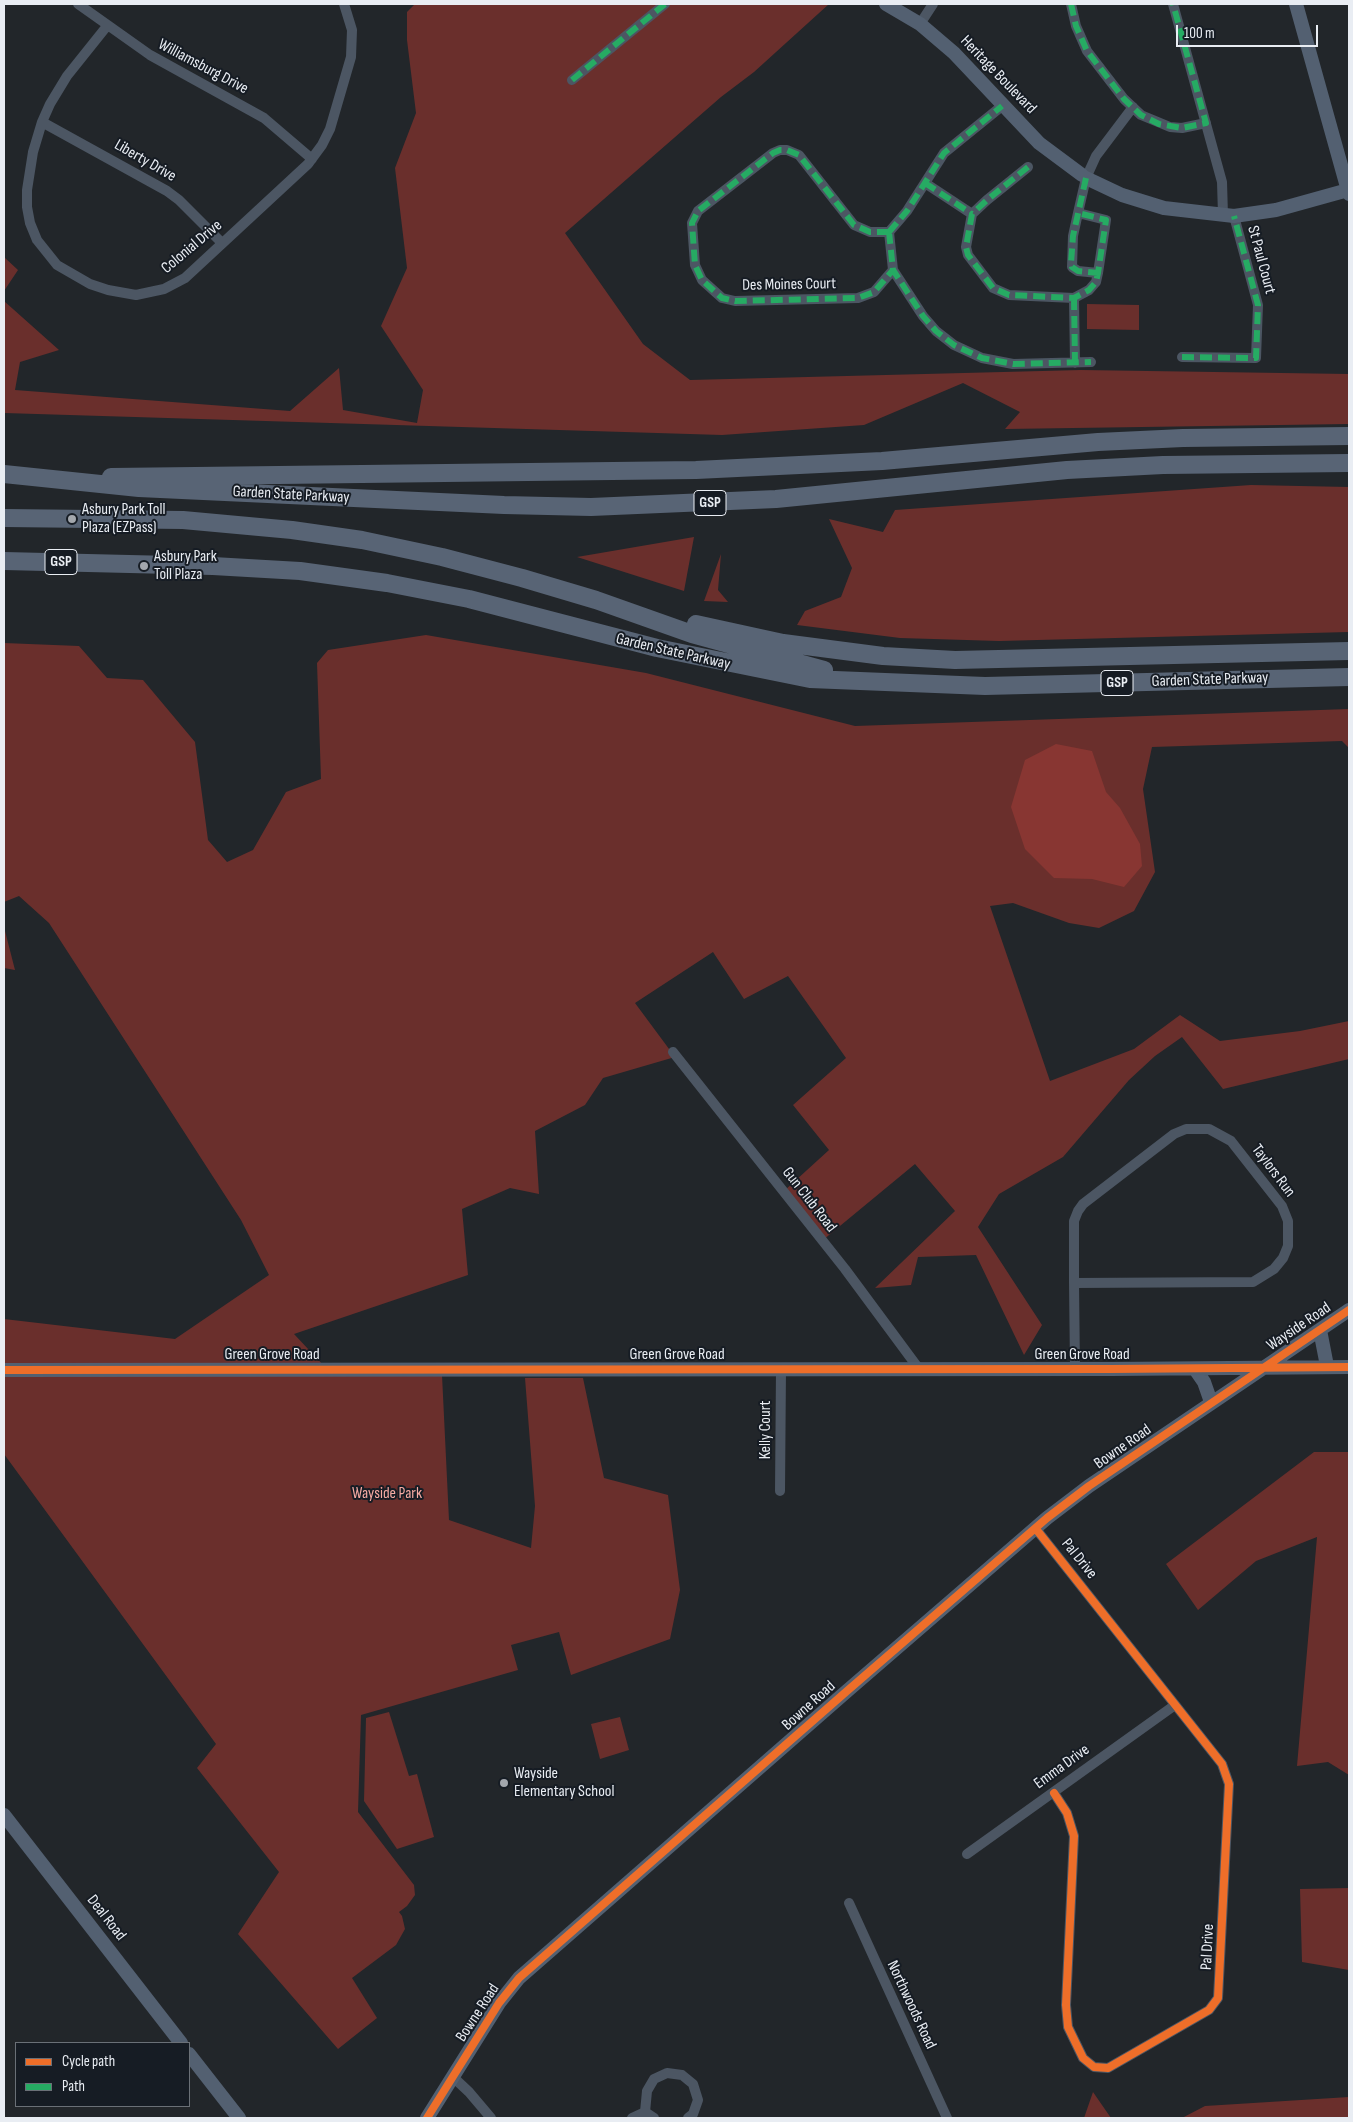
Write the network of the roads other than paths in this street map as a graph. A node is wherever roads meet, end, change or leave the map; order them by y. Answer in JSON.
{"nodes":[{"id":1,"x":78,"y":4,"type":"edge"},
{"id":2,"x":344,"y":4,"type":"edge"},
{"id":3,"x":665,"y":4,"type":"edge"},
{"id":4,"x":886,"y":4,"type":"edge"},
{"id":5,"x":933,"y":4,"type":"edge"},
{"id":6,"x":1071,"y":4,"type":"edge"},
{"id":7,"x":1173,"y":4,"type":"edge"},
{"id":8,"x":1296,"y":4,"type":"edge"},
{"id":9,"x":920,"y":24,"type":"junction"},
{"id":10,"x":107,"y":26,"type":"junction"},
{"id":11,"x":572,"y":80,"type":"dead end"},
{"id":12,"x":1002,"y":106,"type":"junction"},
{"id":13,"x":1133,"y":107,"type":"junction"},
{"id":14,"x":42,"y":122,"type":"junction"},
{"id":15,"x":1206,"y":122,"type":"junction"},
{"id":16,"x":312,"y":159,"type":"junction"},
{"id":17,"x":1028,"y":168,"type":"dead end"},
{"id":18,"x":1084,"y":177,"type":"junction"},
{"id":19,"x":925,"y":183,"type":"junction"},
{"id":20,"x":1349,"y":192,"type":"edge"},
{"id":21,"x":1078,"y":213,"type":"junction"},
{"id":22,"x":972,"y":214,"type":"junction"},
{"id":23,"x":1228,"y":216,"type":"junction"},
{"id":24,"x":889,"y":232,"type":"junction"},
{"id":25,"x":222,"y":243,"type":"junction"},
{"id":26,"x":893,"y":270,"type":"junction"},
{"id":27,"x":1098,"y":273,"type":"junction"},
{"id":28,"x":1074,"y":298,"type":"junction"},
{"id":29,"x":1182,"y":357,"type":"dead end"},
{"id":30,"x":1090,"y":362,"type":"dead end"},
{"id":31,"x":1075,"y":363,"type":"junction"},
{"id":32,"x":1349,"y":436,"type":"edge"},
{"id":33,"x":1349,"y":462,"type":"edge"},
{"id":34,"x":4,"y":474,"type":"edge"},
{"id":35,"x":71,"y":480,"type":"junction"},
{"id":36,"x":4,"y":518,"type":"edge"},
{"id":37,"x":4,"y":561,"type":"edge"},
{"id":38,"x":596,"y":600,"type":"junction"},
{"id":39,"x":1349,"y":651,"type":"edge"},
{"id":40,"x":1349,"y":677,"type":"edge"},
{"id":41,"x":884,"y":680,"type":"junction"},
{"id":42,"x":673,"y":1052,"type":"dead end"},
{"id":43,"x":1074,"y":1283,"type":"junction"},
{"id":44,"x":1349,"y":1310,"type":"edge"},
{"id":45,"x":1320,"y":1330,"type":"junction"},
{"id":46,"x":1327,"y":1366,"type":"junction"},
{"id":47,"x":1264,"y":1367,"type":"junction"},
{"id":48,"x":1349,"y":1367,"type":"edge"},
{"id":49,"x":919,"y":1368,"type":"junction"},
{"id":50,"x":1075,"y":1368,"type":"junction"},
{"id":51,"x":781,"y":1369,"type":"junction"},
{"id":52,"x":1195,"y":1369,"type":"junction"},
{"id":53,"x":4,"y":1370,"type":"edge"},
{"id":54,"x":1211,"y":1402,"type":"junction"},
{"id":55,"x":780,"y":1492,"type":"dead end"},
{"id":56,"x":1036,"y":1529,"type":"junction"},
{"id":57,"x":1175,"y":1705,"type":"junction"},
{"id":58,"x":1054,"y":1793,"type":"junction"},
{"id":59,"x":4,"y":1815,"type":"edge"},
{"id":60,"x":967,"y":1854,"type":"dead end"},
{"id":61,"x":849,"y":1903,"type":"dead end"},
{"id":62,"x":180,"y":2042,"type":"edge"},
{"id":63,"x":190,"y":2055,"type":"edge"},
{"id":64,"x":453,"y":2077,"type":"junction"},
{"id":65,"x":645,"y":2112,"type":"junction"},
{"id":66,"x":239,"y":2118,"type":"edge"},
{"id":67,"x":426,"y":2118,"type":"edge"},
{"id":68,"x":491,"y":2118,"type":"edge"},
{"id":69,"x":632,"y":2118,"type":"edge"},
{"id":70,"x":654,"y":2118,"type":"edge"},
{"id":71,"x":688,"y":2118,"type":"edge"},
{"id":72,"x":947,"y":2118,"type":"edge"}],
"edges":[{"from":1,"to":10,"type":"street","name":"Williamsburg Drive"},
{"from":2,"to":16,"type":"street","name":"Colonial Drive"},
{"from":3,"to":11,"type":"street"},
{"from":4,"to":9,"type":"street","name":"Heritage Boulevard"},
{"from":5,"to":9,"type":"street"},
{"from":6,"to":13,"type":"street"},
{"from":7,"to":15,"type":"street"},
{"from":8,"to":20,"type":"street"},
{"from":9,"to":12,"type":"street","name":"Heritage Boulevard"},
{"from":10,"to":14,"type":"street","name":"Colonial Drive"},
{"from":10,"to":16,"type":"street","name":"Williamsburg Drive"},
{"from":12,"to":18,"type":"street","name":"Heritage Boulevard"},
{"from":12,"to":19,"type":"street"},
{"from":13,"to":15,"type":"street"},
{"from":13,"to":18,"type":"street"},
{"from":14,"to":25,"type":"street","name":"Liberty Drive"},
{"from":14,"to":25,"type":"street","name":"Colonial Drive"},
{"from":15,"to":23,"type":"street"},
{"from":16,"to":25,"type":"street","name":"Colonial Drive"},
{"from":17,"to":22,"type":"street"},
{"from":18,"to":21,"type":"street"},
{"from":18,"to":23,"type":"street","name":"Heritage Boulevard"},
{"from":19,"to":22,"type":"street"},
{"from":19,"to":24,"type":"street"},
{"from":20,"to":23,"type":"street","name":"Heritage Boulevard"},
{"from":21,"to":27,"type":"street"},
{"from":21,"to":27,"type":"street"},
{"from":22,"to":28,"type":"street"},
{"from":23,"to":29,"type":"street","name":"St Paul Court"},
{"from":24,"to":26,"type":"street"},
{"from":24,"to":26,"type":"street","name":"Des Moines Court"},
{"from":26,"to":31,"type":"street"},
{"from":27,"to":28,"type":"street"},
{"from":28,"to":31,"type":"street"},
{"from":30,"to":31,"type":"street"},
{"from":32,"to":35,"type":"highway","name":"Garden State Parkway","number":"GSP"},
{"from":33,"to":35,"type":"highway","name":"Garden State Parkway","number":"GSP"},
{"from":34,"to":35,"type":"highway","name":"Garden State Parkway","number":"GSP"},
{"from":36,"to":38,"type":"highway"},
{"from":37,"to":41,"type":"highway","name":"Garden State Parkway","number":"GSP"},
{"from":38,"to":39,"type":"highway","name":"Garden State Parkway","number":"GSP"},
{"from":38,"to":41,"type":"highway"},
{"from":40,"to":41,"type":"highway","name":"Garden State Parkway","number":"GSP"},
{"from":42,"to":49,"type":"street","name":"Gun Club Road"},
{"from":43,"to":43,"type":"street","name":"Taylors Run"},
{"from":43,"to":50,"type":"street","name":"Taylors Run"},
{"from":44,"to":45,"type":"street","name":"Wayside Road"},
{"from":45,"to":46,"type":"street"},
{"from":45,"to":47,"type":"street","name":"Wayside Road"},
{"from":46,"to":47,"type":"street","name":"Green Grove Road"},
{"from":46,"to":48,"type":"street","name":"Green Grove Road"},
{"from":47,"to":52,"type":"street","name":"Green Grove Road"},
{"from":47,"to":54,"type":"street","name":"Bowne Road"},
{"from":49,"to":50,"type":"street","name":"Green Grove Road"},
{"from":49,"to":51,"type":"street","name":"Green Grove Road"},
{"from":50,"to":52,"type":"street","name":"Green Grove Road"},
{"from":51,"to":53,"type":"street","name":"Green Grove Road"},
{"from":51,"to":55,"type":"street","name":"Kelly Court"},
{"from":52,"to":54,"type":"street"},
{"from":54,"to":56,"type":"street","name":"Bowne Road"},
{"from":56,"to":57,"type":"street","name":"Pal Drive"},
{"from":56,"to":64,"type":"street","name":"Bowne Road"},
{"from":57,"to":58,"type":"street","name":"Emma Drive"},
{"from":57,"to":58,"type":"street","name":"Pal Drive"},
{"from":58,"to":60,"type":"street","name":"Emma Drive"},
{"from":59,"to":62,"type":"street","name":"Deal Road"},
{"from":61,"to":72,"type":"street","name":"Northwoods Road"},
{"from":63,"to":66,"type":"street"},
{"from":64,"to":67,"type":"street","name":"Bowne Road"},
{"from":64,"to":68,"type":"street"},
{"from":65,"to":69,"type":"street"},
{"from":65,"to":70,"type":"street"},
{"from":65,"to":71,"type":"street"}]}
